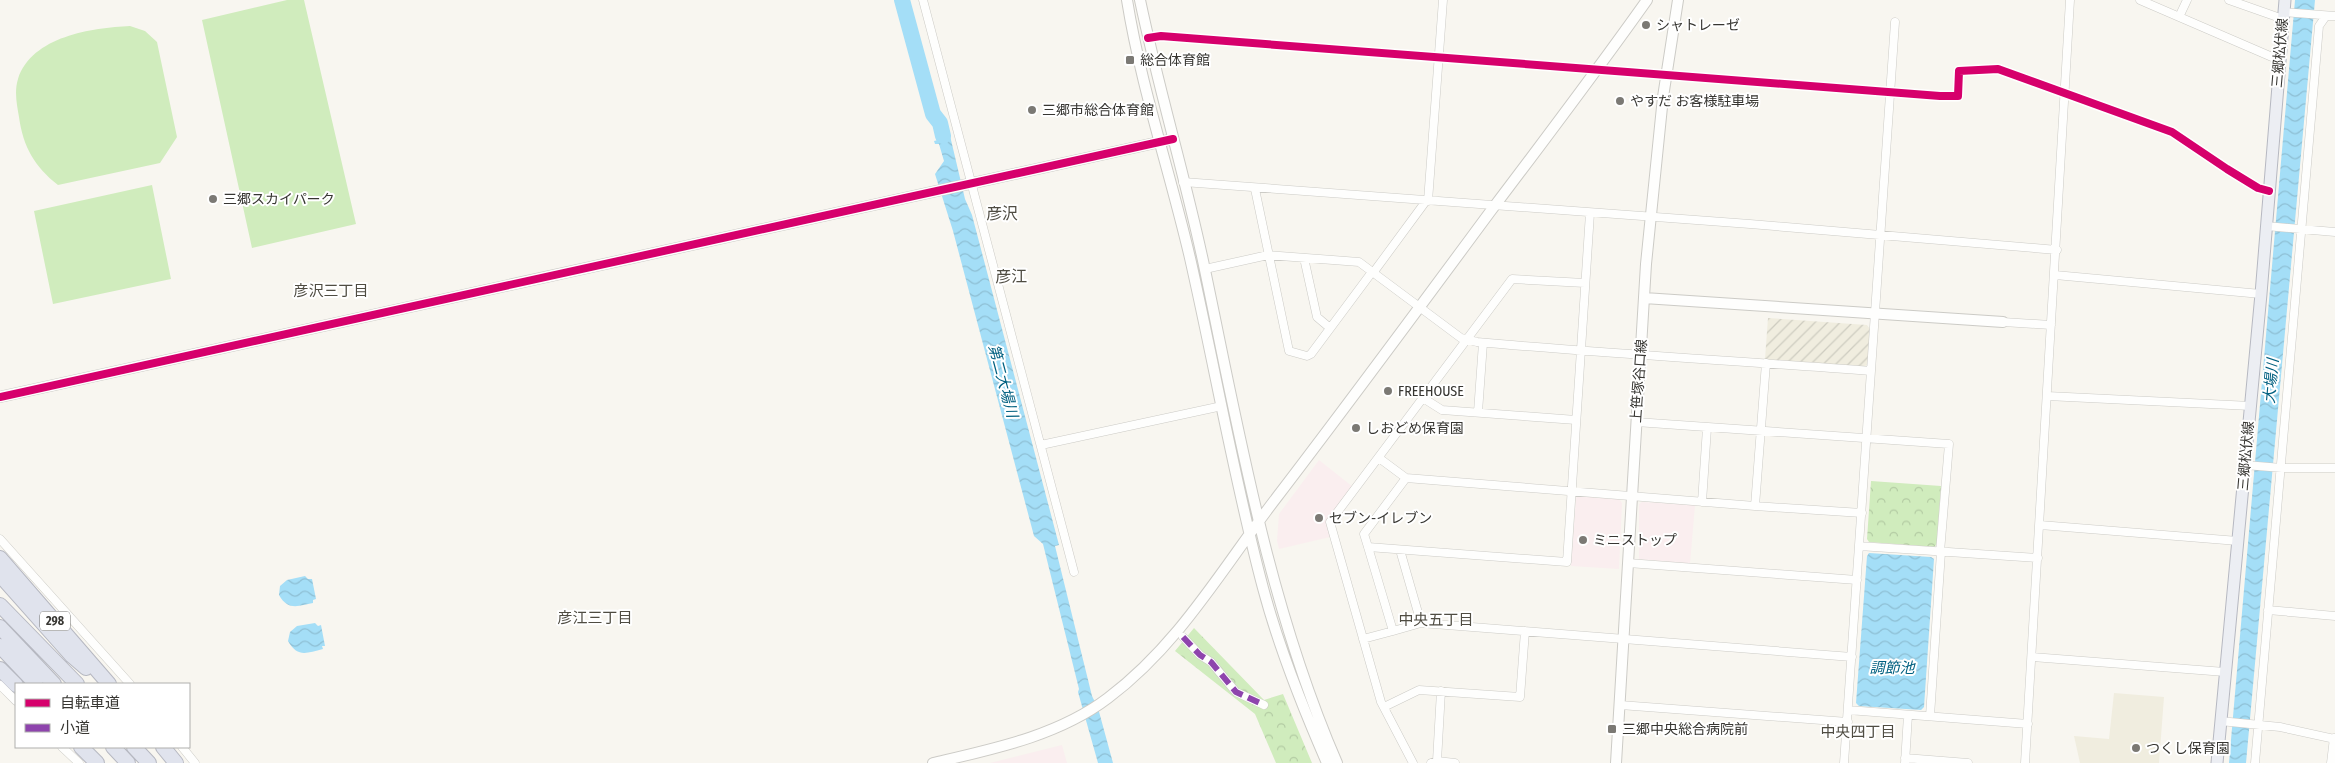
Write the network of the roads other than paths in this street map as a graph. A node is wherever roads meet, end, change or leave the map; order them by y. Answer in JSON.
{"nodes":[{"id":1,"x":923,"y":0,"type":"edge"},
{"id":2,"x":1127,"y":0,"type":"edge"},
{"id":3,"x":1140,"y":0,"type":"edge"},
{"id":4,"x":1443,"y":0,"type":"edge"},
{"id":5,"x":1647,"y":0,"type":"edge"},
{"id":6,"x":1678,"y":0,"type":"edge"},
{"id":7,"x":2070,"y":0,"type":"edge"},
{"id":8,"x":2140,"y":0,"type":"edge"},
{"id":9,"x":2187,"y":0,"type":"edge"},
{"id":10,"x":2230,"y":0,"type":"edge"},
{"id":11,"x":2286,"y":11,"type":"edge"},
{"id":12,"x":2326,"y":16,"type":"junction"},
{"id":13,"x":2335,"y":16,"type":"edge"},
{"id":14,"x":2179,"y":17,"type":"junction"},
{"id":15,"x":1895,"y":22,"type":"dead end"},
{"id":16,"x":1148,"y":38,"type":"junction"},
{"id":17,"x":1439,"y":59,"type":"junction"},
{"id":18,"x":2279,"y":60,"type":"junction"},
{"id":19,"x":1596,"y":70,"type":"junction"},
{"id":20,"x":1665,"y":75,"type":"junction"},
{"id":21,"x":1890,"y":92,"type":"junction"},
{"id":22,"x":2065,"y":94,"type":"junction"},
{"id":23,"x":1173,"y":138,"type":"junction"},
{"id":24,"x":1159,"y":142,"type":"junction"},
{"id":25,"x":1183,"y":182,"type":"junction"},
{"id":26,"x":967,"y":184,"type":"junction"},
{"id":27,"x":1255,"y":189,"type":"junction"},
{"id":28,"x":2269,"y":192,"type":"junction"},
{"id":29,"x":1427,"y":201,"type":"junction"},
{"id":30,"x":1495,"y":206,"type":"junction"},
{"id":31,"x":1590,"y":213,"type":"junction"},
{"id":32,"x":1650,"y":218,"type":"junction"},
{"id":33,"x":2269,"y":226,"type":"junction"},
{"id":34,"x":2302,"y":228,"type":"junction"},
{"id":35,"x":2335,"y":232,"type":"edge"},
{"id":36,"x":1879,"y":235,"type":"junction"},
{"id":37,"x":2057,"y":250,"type":"junction"},
{"id":38,"x":1268,"y":255,"type":"junction"},
{"id":39,"x":1304,"y":258,"type":"junction"},
{"id":40,"x":1205,"y":269,"type":"junction"},
{"id":41,"x":1373,"y":273,"type":"junction"},
{"id":42,"x":2055,"y":275,"type":"junction"},
{"id":43,"x":1585,"y":283,"type":"junction"},
{"id":44,"x":2261,"y":294,"type":"junction"},
{"id":45,"x":1644,"y":298,"type":"junction"},
{"id":46,"x":1420,"y":307,"type":"junction"},
{"id":47,"x":1875,"y":314,"type":"junction"},
{"id":48,"x":2003,"y":322,"type":"joint"},
{"id":49,"x":2052,"y":325,"type":"junction"},
{"id":50,"x":1330,"y":328,"type":"junction"},
{"id":51,"x":1466,"y":340,"type":"junction"},
{"id":52,"x":1483,"y":343,"type":"junction"},
{"id":53,"x":1581,"y":351,"type":"junction"},
{"id":54,"x":1641,"y":355,"type":"junction"},
{"id":55,"x":1766,"y":363,"type":"junction"},
{"id":56,"x":1871,"y":371,"type":"junction"},
{"id":57,"x":2047,"y":396,"type":"junction"},
{"id":58,"x":0,"y":397,"type":"edge"},
{"id":59,"x":1424,"y":398,"type":"junction"},
{"id":60,"x":1222,"y":406,"type":"junction"},
{"id":61,"x":2251,"y":406,"type":"junction"},
{"id":62,"x":1478,"y":412,"type":"junction"},
{"id":63,"x":1576,"y":420,"type":"junction"},
{"id":64,"x":1636,"y":422,"type":"junction"},
{"id":65,"x":1707,"y":428,"type":"junction"},
{"id":66,"x":1760,"y":432,"type":"junction"},
{"id":67,"x":1866,"y":439,"type":"junction"},
{"id":68,"x":1041,"y":445,"type":"junction"},
{"id":69,"x":1379,"y":458,"type":"junction"},
{"id":70,"x":2249,"y":465,"type":"junction"},
{"id":71,"x":2279,"y":468,"type":"junction"},
{"id":72,"x":2335,"y":468,"type":"edge"},
{"id":73,"x":1406,"y":478,"type":"junction"},
{"id":74,"x":1571,"y":491,"type":"junction"},
{"id":75,"x":1631,"y":496,"type":"junction"},
{"id":76,"x":1702,"y":502,"type":"junction"},
{"id":77,"x":1755,"y":506,"type":"junction"},
{"id":78,"x":1862,"y":513,"type":"junction"},
{"id":79,"x":1258,"y":522,"type":"junction"},
{"id":80,"x":2040,"y":525,"type":"junction"},
{"id":81,"x":1250,"y":536,"type":"junction"},
{"id":82,"x":0,"y":539,"type":"edge"},
{"id":83,"x":2238,"y":541,"type":"junction"},
{"id":84,"x":1859,"y":546,"type":"junction"},
{"id":85,"x":1368,"y":547,"type":"junction"},
{"id":86,"x":1400,"y":550,"type":"junction"},
{"id":87,"x":1940,"y":552,"type":"junction"},
{"id":88,"x":0,"y":558,"type":"edge"},
{"id":89,"x":2038,"y":558,"type":"junction"},
{"id":90,"x":1628,"y":563,"type":"junction"},
{"id":91,"x":1074,"y":572,"type":"dead end"},
{"id":92,"x":0,"y":575,"type":"edge"},
{"id":93,"x":1857,"y":580,"type":"junction"},
{"id":94,"x":0,"y":597,"type":"edge"},
{"id":95,"x":0,"y":605,"type":"edge"},
{"id":96,"x":2268,"y":610,"type":"junction"},
{"id":97,"x":2335,"y":616,"type":"edge"},
{"id":98,"x":1421,"y":623,"type":"junction"},
{"id":99,"x":0,"y":627,"type":"edge"},
{"id":100,"x":1392,"y":631,"type":"junction"},
{"id":101,"x":1525,"y":632,"type":"junction"},
{"id":102,"x":1183,"y":637,"type":"dead end"},
{"id":103,"x":1623,"y":638,"type":"junction"},
{"id":104,"x":1363,"y":639,"type":"junction"},
{"id":105,"x":36,"y":641,"type":"junction"},
{"id":106,"x":0,"y":646,"type":"edge"},
{"id":107,"x":1852,"y":657,"type":"junction"},
{"id":108,"x":2032,"y":657,"type":"junction"},
{"id":109,"x":0,"y":658,"type":"edge"},
{"id":110,"x":0,"y":669,"type":"edge"},
{"id":111,"x":2225,"y":672,"type":"junction"},
{"id":112,"x":24,"y":683,"type":"edge"},
{"id":113,"x":35,"y":683,"type":"edge"},
{"id":114,"x":53,"y":683,"type":"edge"},
{"id":115,"x":76,"y":683,"type":"edge"},
{"id":116,"x":106,"y":683,"type":"edge"},
{"id":117,"x":106,"y":683,"type":"edge"},
{"id":118,"x":129,"y":683,"type":"edge"},
{"id":119,"x":15,"y":684,"type":"edge"},
{"id":120,"x":0,"y":685,"type":"edge"},
{"id":121,"x":1441,"y":691,"type":"junction"},
{"id":122,"x":15,"y":700,"type":"edge"},
{"id":123,"x":1264,"y":705,"type":"dead end"},
{"id":124,"x":1620,"y":705,"type":"junction"},
{"id":125,"x":1384,"y":707,"type":"junction"},
{"id":126,"x":1848,"y":710,"type":"junction"},
{"id":127,"x":1908,"y":715,"type":"junction"},
{"id":128,"x":1930,"y":716,"type":"junction"},
{"id":129,"x":1848,"y":722,"type":"junction"},
{"id":130,"x":2224,"y":722,"type":"junction"},
{"id":131,"x":2028,"y":724,"type":"junction"},
{"id":132,"x":2256,"y":724,"type":"junction"},
{"id":133,"x":2334,"y":738,"type":"edge"},
{"id":134,"x":63,"y":748,"type":"edge"},
{"id":135,"x":85,"y":748,"type":"edge"},
{"id":136,"x":85,"y":748,"type":"edge"},
{"id":137,"x":114,"y":748,"type":"edge"},
{"id":138,"x":135,"y":748,"type":"edge"},
{"id":139,"x":164,"y":748,"type":"edge"},
{"id":140,"x":183,"y":748,"type":"edge"},
{"id":141,"x":1905,"y":760,"type":"edge"},
{"id":142,"x":1434,"y":762,"type":"edge"},
{"id":143,"x":79,"y":763,"type":"edge"},
{"id":144,"x":97,"y":763,"type":"edge"},
{"id":145,"x":107,"y":763,"type":"edge"},
{"id":146,"x":128,"y":763,"type":"edge"},
{"id":147,"x":149,"y":763,"type":"edge"},
{"id":148,"x":176,"y":763,"type":"edge"},
{"id":149,"x":195,"y":763,"type":"edge"},
{"id":150,"x":933,"y":763,"type":"edge"},
{"id":151,"x":1327,"y":763,"type":"edge"},
{"id":152,"x":1338,"y":763,"type":"edge"},
{"id":153,"x":1412,"y":763,"type":"edge"},
{"id":154,"x":1455,"y":763,"type":"edge"},
{"id":155,"x":1616,"y":763,"type":"edge"},
{"id":156,"x":1844,"y":763,"type":"edge"},
{"id":157,"x":1968,"y":763,"type":"edge"},
{"id":158,"x":2025,"y":763,"type":"edge"},
{"id":159,"x":2217,"y":763,"type":"edge"},
{"id":160,"x":2255,"y":763,"type":"edge"},
{"id":161,"x":2330,"y":763,"type":"edge"}],
"edges":[{"from":1,"to":26,"type":"street"},
{"from":2,"to":24,"type":"street"},
{"from":3,"to":16,"type":"street"},
{"from":4,"to":17,"type":"street"},
{"from":5,"to":19,"type":"street"},
{"from":6,"to":20,"type":"street","name":"上笹塚谷口線"},
{"from":7,"to":22,"type":"street"},
{"from":8,"to":14,"type":"street"},
{"from":9,"to":14,"type":"street"},
{"from":10,"to":11,"type":"street"},
{"from":11,"to":12,"type":"street"},
{"from":11,"to":18,"type":"main road","name":"三郷松伏線"},
{"from":12,"to":13,"type":"street"},
{"from":12,"to":34,"type":"street"},
{"from":14,"to":18,"type":"street"},
{"from":15,"to":21,"type":"street"},
{"from":16,"to":17,"type":"street"},
{"from":16,"to":23,"type":"street"},
{"from":17,"to":19,"type":"street"},
{"from":17,"to":29,"type":"street"},
{"from":18,"to":28,"type":"main road","name":"三郷松伏線"},
{"from":19,"to":20,"type":"street"},
{"from":19,"to":30,"type":"street"},
{"from":20,"to":21,"type":"street"},
{"from":20,"to":32,"type":"street","name":"上笹塚谷口線"},
{"from":21,"to":22,"type":"street"},
{"from":21,"to":36,"type":"street"},
{"from":22,"to":28,"type":"street"},
{"from":22,"to":37,"type":"street"},
{"from":23,"to":24,"type":"street"},
{"from":23,"to":25,"type":"street"},
{"from":24,"to":26,"type":"street"},
{"from":24,"to":60,"type":"street"},
{"from":25,"to":27,"type":"street"},
{"from":25,"to":40,"type":"street"},
{"from":26,"to":58,"type":"street"},
{"from":26,"to":68,"type":"street"},
{"from":27,"to":29,"type":"street"},
{"from":27,"to":38,"type":"street"},
{"from":28,"to":33,"type":"main road","name":"三郷松伏線"},
{"from":29,"to":30,"type":"street"},
{"from":29,"to":41,"type":"street"},
{"from":30,"to":31,"type":"street"},
{"from":30,"to":46,"type":"street"},
{"from":31,"to":32,"type":"street"},
{"from":31,"to":43,"type":"street"},
{"from":32,"to":36,"type":"street"},
{"from":32,"to":45,"type":"street","name":"上笹塚谷口線"},
{"from":33,"to":34,"type":"street"},
{"from":33,"to":44,"type":"main road","name":"三郷松伏線"},
{"from":34,"to":35,"type":"street"},
{"from":34,"to":71,"type":"street"},
{"from":36,"to":37,"type":"street"},
{"from":36,"to":47,"type":"street"},
{"from":37,"to":42,"type":"street"},
{"from":38,"to":39,"type":"street"},
{"from":38,"to":40,"type":"street"},
{"from":38,"to":50,"type":"street"},
{"from":39,"to":41,"type":"street"},
{"from":39,"to":50,"type":"street"},
{"from":40,"to":79,"type":"street"},
{"from":41,"to":46,"type":"street"},
{"from":41,"to":50,"type":"street"},
{"from":42,"to":44,"type":"street"},
{"from":42,"to":49,"type":"street"},
{"from":43,"to":51,"type":"street"},
{"from":43,"to":53,"type":"street"},
{"from":44,"to":61,"type":"main road","name":"三郷松伏線"},
{"from":45,"to":47,"type":"street"},
{"from":45,"to":54,"type":"street","name":"上笹塚谷口線"},
{"from":46,"to":51,"type":"street"},
{"from":46,"to":79,"type":"street"},
{"from":47,"to":48,"type":"street"},
{"from":47,"to":56,"type":"street"},
{"from":48,"to":49,"type":"street"},
{"from":49,"to":57,"type":"street"},
{"from":51,"to":52,"type":"street"},
{"from":51,"to":59,"type":"street"},
{"from":52,"to":53,"type":"street"},
{"from":52,"to":62,"type":"street"},
{"from":53,"to":54,"type":"street"},
{"from":53,"to":63,"type":"street"},
{"from":54,"to":55,"type":"street"},
{"from":54,"to":64,"type":"street","name":"上笹塚谷口線"},
{"from":55,"to":56,"type":"street"},
{"from":55,"to":66,"type":"street"},
{"from":56,"to":67,"type":"street"},
{"from":57,"to":61,"type":"street"},
{"from":57,"to":80,"type":"street"},
{"from":59,"to":62,"type":"street"},
{"from":59,"to":69,"type":"street"},
{"from":60,"to":68,"type":"street"},
{"from":60,"to":81,"type":"street"},
{"from":61,"to":70,"type":"main road","name":"三郷松伏線"},
{"from":62,"to":63,"type":"street"},
{"from":63,"to":74,"type":"street"},
{"from":64,"to":65,"type":"street"},
{"from":64,"to":75,"type":"street","name":"上笹塚谷口線"},
{"from":65,"to":66,"type":"street"},
{"from":65,"to":76,"type":"street"},
{"from":66,"to":67,"type":"street"},
{"from":66,"to":77,"type":"street"},
{"from":67,"to":78,"type":"street"},
{"from":67,"to":87,"type":"street"},
{"from":68,"to":91,"type":"street"},
{"from":69,"to":73,"type":"street"},
{"from":69,"to":104,"type":"street"},
{"from":70,"to":71,"type":"street"},
{"from":70,"to":83,"type":"main road","name":"三郷松伏線"},
{"from":71,"to":72,"type":"street"},
{"from":71,"to":96,"type":"street"},
{"from":73,"to":74,"type":"street"},
{"from":73,"to":85,"type":"street"},
{"from":74,"to":75,"type":"street"},
{"from":74,"to":86,"type":"street"},
{"from":75,"to":76,"type":"street"},
{"from":75,"to":90,"type":"street","name":"上笹塚谷口線"},
{"from":76,"to":77,"type":"street"},
{"from":77,"to":78,"type":"street"},
{"from":78,"to":84,"type":"street"},
{"from":79,"to":81,"type":"street"},
{"from":79,"to":152,"type":"street"},
{"from":80,"to":83,"type":"street"},
{"from":80,"to":89,"type":"street"},
{"from":81,"to":150,"type":"street"},
{"from":81,"to":151,"type":"street"},
{"from":82,"to":118,"type":"street"},
{"from":83,"to":111,"type":"main road","name":"三郷松伏線"},
{"from":84,"to":87,"type":"street"},
{"from":84,"to":93,"type":"street"},
{"from":85,"to":86,"type":"street"},
{"from":85,"to":100,"type":"street"},
{"from":86,"to":98,"type":"street"},
{"from":87,"to":89,"type":"street"},
{"from":87,"to":128,"type":"street"},
{"from":88,"to":116,"type":"highway","number":"298"},
{"from":89,"to":108,"type":"street"},
{"from":90,"to":93,"type":"street"},
{"from":90,"to":103,"type":"street","name":"上笹塚谷口線"},
{"from":92,"to":117,"type":"highway"},
{"from":93,"to":107,"type":"street"},
{"from":94,"to":105,"type":"highway"},
{"from":95,"to":105,"type":"highway"},
{"from":96,"to":97,"type":"street"},
{"from":96,"to":132,"type":"street"},
{"from":98,"to":100,"type":"street"},
{"from":98,"to":101,"type":"street"},
{"from":99,"to":114,"type":"highway"},
{"from":100,"to":104,"type":"street"},
{"from":101,"to":103,"type":"street"},
{"from":101,"to":121,"type":"street"},
{"from":102,"to":123,"type":"street"},
{"from":103,"to":107,"type":"street"},
{"from":103,"to":124,"type":"street","name":"上笹塚谷口線"},
{"from":104,"to":125,"type":"street"},
{"from":105,"to":115,"type":"highway"},
{"from":106,"to":113,"type":"highway"},
{"from":107,"to":126,"type":"street"},
{"from":108,"to":111,"type":"street"},
{"from":108,"to":131,"type":"street"},
{"from":109,"to":112,"type":"highway"},
{"from":110,"to":119,"type":"highway"},
{"from":111,"to":130,"type":"main road","name":"三郷松伏線"},
{"from":120,"to":122,"type":"street"},
{"from":121,"to":125,"type":"street"},
{"from":121,"to":142,"type":"street"},
{"from":124,"to":129,"type":"street"},
{"from":124,"to":155,"type":"street","name":"上笹塚谷口線"},
{"from":125,"to":153,"type":"street"},
{"from":126,"to":127,"type":"street"},
{"from":126,"to":129,"type":"street"},
{"from":127,"to":128,"type":"street"},
{"from":127,"to":141,"type":"street"},
{"from":128,"to":131,"type":"street"},
{"from":129,"to":156,"type":"street"},
{"from":130,"to":132,"type":"street"},
{"from":130,"to":159,"type":"main road","name":"三郷松伏線"},
{"from":131,"to":158,"type":"street"},
{"from":132,"to":133,"type":"street"},
{"from":132,"to":160,"type":"street"},
{"from":133,"to":161,"type":"street"},
{"from":134,"to":143,"type":"street"},
{"from":135,"to":144,"type":"highway"},
{"from":136,"to":145,"type":"highway"},
{"from":137,"to":146,"type":"highway"},
{"from":138,"to":147,"type":"highway"},
{"from":139,"to":148,"type":"highway"},
{"from":140,"to":149,"type":"street"},
{"from":141,"to":157,"type":"street"},
{"from":142,"to":154,"type":"street"}]}
